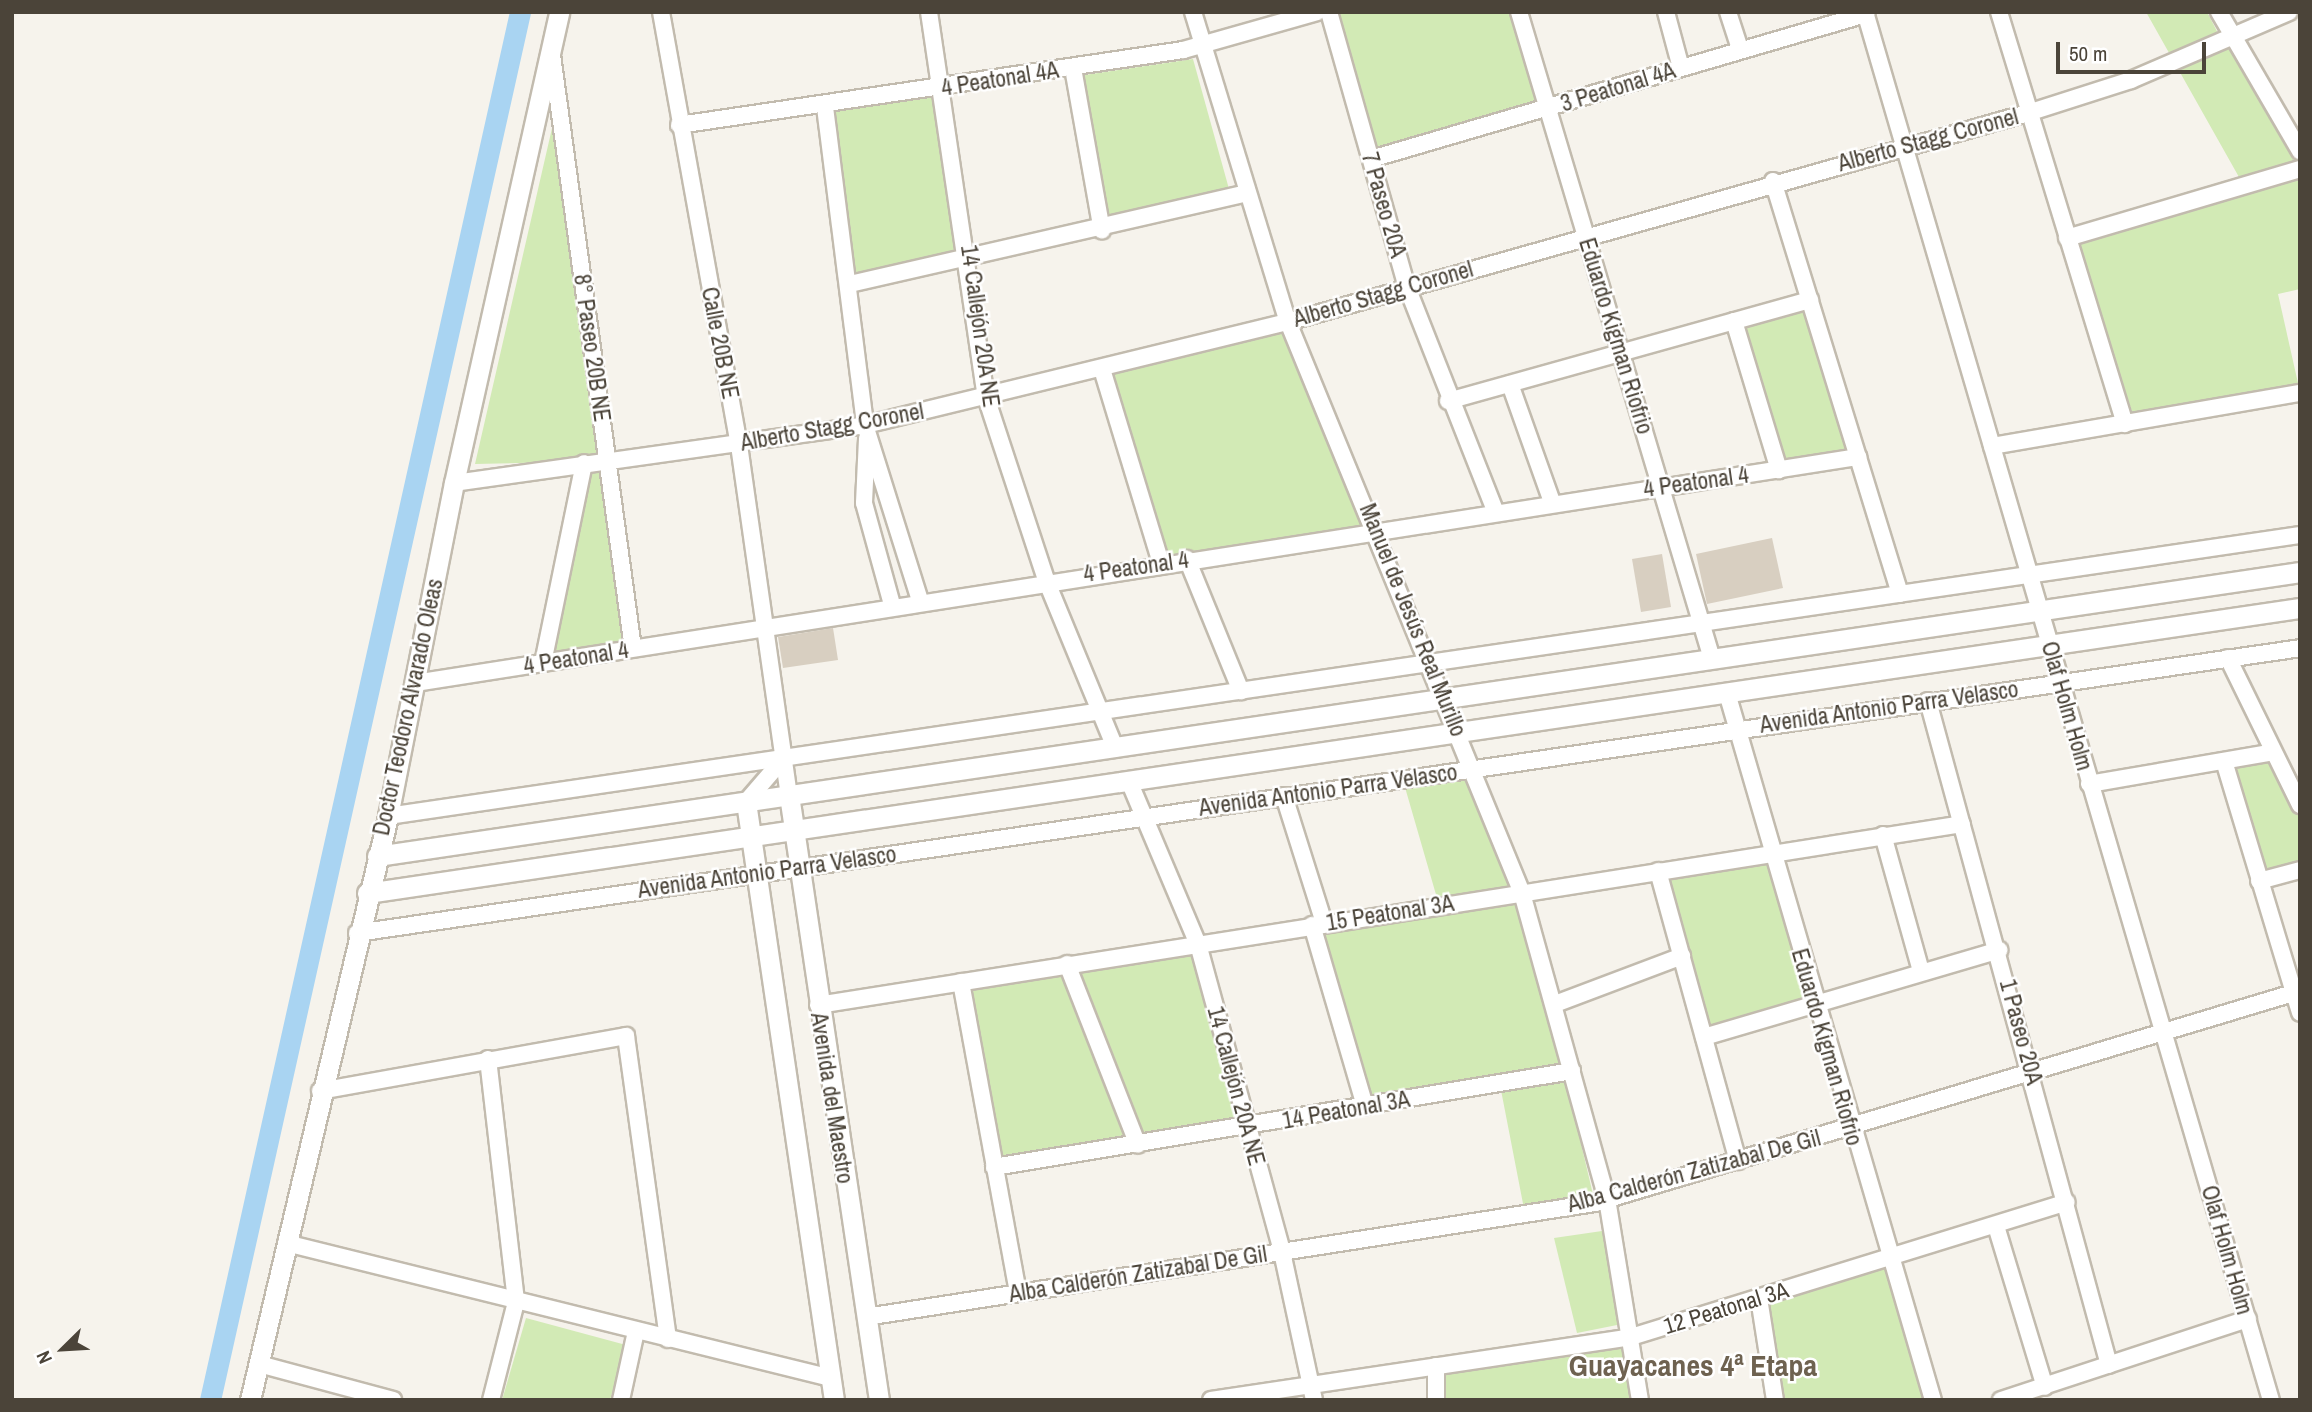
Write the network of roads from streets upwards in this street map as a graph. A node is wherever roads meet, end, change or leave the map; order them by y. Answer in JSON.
{"nodes":[{"id":1,"x":559,"y":12,"type":"edge"},
{"id":2,"x":661,"y":12,"type":"edge"},
{"id":3,"x":929,"y":12,"type":"edge"},
{"id":4,"x":1193,"y":12,"type":"edge"},
{"id":5,"x":1317,"y":12,"type":"edge"},
{"id":6,"x":1329,"y":12,"type":"edge"},
{"id":7,"x":1519,"y":12,"type":"edge"},
{"id":8,"x":1666,"y":12,"type":"edge"},
{"id":9,"x":1728,"y":12,"type":"edge"},
{"id":10,"x":1999,"y":12,"type":"edge"},
{"id":11,"x":2219,"y":12,"type":"edge"},
{"id":12,"x":2288,"y":12,"type":"edge"},
{"id":13,"x":1866,"y":13,"type":"edge"},
{"id":14,"x":2232,"y":37,"type":"junction"},
{"id":15,"x":1202,"y":46,"type":"junction"},
{"id":16,"x":551,"y":47,"type":"junction"},
{"id":17,"x":1740,"y":50,"type":"junction"},
{"id":18,"x":1073,"y":68,"type":"junction"},
{"id":19,"x":1681,"y":68,"type":"junction"},
{"id":20,"x":940,"y":89,"type":"junction"},
{"id":21,"x":825,"y":107,"type":"junction"},
{"id":22,"x":1547,"y":108,"type":"junction"},
{"id":23,"x":2028,"y":113,"type":"junction"},
{"id":24,"x":679,"y":125,"type":"junction"},
{"id":25,"x":1905,"y":148,"type":"junction"},
{"id":26,"x":2300,"y":151,"type":"edge"},
{"id":27,"x":1371,"y":159,"type":"junction"},
{"id":28,"x":2300,"y":169,"type":"edge"},
{"id":29,"x":1773,"y":181,"type":"junction"},
{"id":30,"x":1248,"y":193,"type":"junction"},
{"id":31,"x":1102,"y":230,"type":"junction"},
{"id":32,"x":1585,"y":235,"type":"junction"},
{"id":33,"x":2067,"y":238,"type":"junction"},
{"id":34,"x":971,"y":261,"type":"junction"},
{"id":35,"x":850,"y":284,"type":"junction"},
{"id":36,"x":1407,"y":287,"type":"junction"},
{"id":37,"x":1810,"y":300,"type":"junction"},
{"id":38,"x":1734,"y":321,"type":"junction"},
{"id":39,"x":1288,"y":322,"type":"junction"},
{"id":40,"x":1619,"y":353,"type":"junction"},
{"id":41,"x":1101,"y":369,"type":"junction"},
{"id":42,"x":1510,"y":384,"type":"junction"},
{"id":43,"x":2300,"y":393,"type":"edge"},
{"id":44,"x":986,"y":397,"type":"junction"},
{"id":45,"x":1448,"y":401,"type":"junction"},
{"id":46,"x":2125,"y":424,"type":"junction"},
{"id":47,"x":866,"y":431,"type":"junction"},
{"id":48,"x":739,"y":444,"type":"junction"},
{"id":49,"x":1992,"y":446,"type":"junction"},
{"id":50,"x":1858,"y":457,"type":"junction"},
{"id":51,"x":608,"y":461,"type":"junction"},
{"id":52,"x":584,"y":463,"type":"junction"},
{"id":53,"x":1779,"y":470,"type":"junction"},
{"id":54,"x":454,"y":483,"type":"junction"},
{"id":55,"x":1664,"y":487,"type":"junction"},
{"id":56,"x":1552,"y":502,"type":"junction"},
{"id":57,"x":1495,"y":510,"type":"junction"},
{"id":58,"x":1376,"y":530,"type":"junction"},
{"id":59,"x":2300,"y":535,"type":"edge"},
{"id":60,"x":1188,"y":559,"type":"junction"},
{"id":61,"x":1161,"y":563,"type":"junction"},
{"id":62,"x":2300,"y":572,"type":"edge"},
{"id":63,"x":2029,"y":575,"type":"junction"},
{"id":64,"x":1046,"y":580,"type":"junction"},
{"id":65,"x":1900,"y":594,"type":"junction"},
{"id":66,"x":920,"y":600,"type":"junction"},
{"id":67,"x":892,"y":605,"type":"junction"},
{"id":68,"x":2300,"y":608,"type":"edge"},
{"id":69,"x":2039,"y":611,"type":"junction"},
{"id":70,"x":1702,"y":623,"type":"junction"},
{"id":71,"x":767,"y":629,"type":"junction"},
{"id":72,"x":2049,"y":645,"type":"junction"},
{"id":73,"x":633,"y":649,"type":"junction"},
{"id":74,"x":2300,"y":649,"type":"edge"},
{"id":75,"x":2228,"y":658,"type":"junction"},
{"id":76,"x":1712,"y":659,"type":"junction"},
{"id":77,"x":543,"y":663,"type":"junction"},
{"id":78,"x":1427,"y":664,"type":"junction"},
{"id":79,"x":2060,"y":682,"type":"junction"},
{"id":80,"x":415,"y":683,"type":"junction"},
{"id":81,"x":1241,"y":691,"type":"junction"},
{"id":82,"x":1727,"y":693,"type":"junction"},
{"id":83,"x":1443,"y":699,"type":"junction"},
{"id":84,"x":1927,"y":701,"type":"junction"},
{"id":85,"x":1100,"y":712,"type":"junction"},
{"id":86,"x":1738,"y":730,"type":"junction"},
{"id":87,"x":1458,"y":732,"type":"junction"},
{"id":88,"x":1115,"y":747,"type":"junction"},
{"id":89,"x":2269,"y":753,"type":"junction"},
{"id":90,"x":784,"y":758,"type":"junction"},
{"id":91,"x":2224,"y":761,"type":"junction"},
{"id":92,"x":1476,"y":768,"type":"junction"},
{"id":93,"x":1129,"y":781,"type":"junction"},
{"id":94,"x":2089,"y":785,"type":"junction"},
{"id":95,"x":789,"y":795,"type":"junction"},
{"id":96,"x":1284,"y":796,"type":"junction"},
{"id":97,"x":746,"y":802,"type":"junction"},
{"id":98,"x":2300,"y":805,"type":"edge"},
{"id":99,"x":388,"y":816,"type":"junction"},
{"id":100,"x":1144,"y":817,"type":"junction"},
{"id":101,"x":1962,"y":824,"type":"junction"},
{"id":102,"x":793,"y":830,"type":"junction"},
{"id":103,"x":1883,"y":835,"type":"junction"},
{"id":104,"x":750,"y":837,"type":"junction"},
{"id":105,"x":377,"y":856,"type":"junction"},
{"id":106,"x":1773,"y":856,"type":"junction"},
{"id":107,"x":798,"y":869,"type":"junction"},
{"id":108,"x":2300,"y":870,"type":"edge"},
{"id":109,"x":1658,"y":871,"type":"junction"},
{"id":110,"x":756,"y":874,"type":"junction"},
{"id":111,"x":2259,"y":881,"type":"junction"},
{"id":112,"x":1522,"y":892,"type":"junction"},
{"id":113,"x":367,"y":893,"type":"junction"},
{"id":114,"x":1318,"y":924,"type":"junction"},
{"id":115,"x":357,"y":933,"type":"junction"},
{"id":116,"x":1198,"y":944,"type":"junction"},
{"id":117,"x":1999,"y":950,"type":"junction"},
{"id":118,"x":1682,"y":956,"type":"junction"},
{"id":119,"x":1067,"y":964,"type":"junction"},
{"id":120,"x":1922,"y":971,"type":"junction"},
{"id":121,"x":961,"y":982,"type":"junction"},
{"id":122,"x":2297,"y":992,"type":"edge"},
{"id":123,"x":1555,"y":1004,"type":"junction"},
{"id":124,"x":1814,"y":1004,"type":"junction"},
{"id":125,"x":818,"y":1005,"type":"junction"},
{"id":126,"x":2300,"y":1013,"type":"edge"},
{"id":127,"x":2165,"y":1036,"type":"junction"},
{"id":128,"x":1704,"y":1037,"type":"junction"},
{"id":129,"x":488,"y":1059,"type":"junction"},
{"id":130,"x":1572,"y":1071,"type":"junction"},
{"id":131,"x":2033,"y":1073,"type":"junction"},
{"id":132,"x":320,"y":1091,"type":"junction"},
{"id":133,"x":1366,"y":1106,"type":"junction"},
{"id":134,"x":1248,"y":1128,"type":"junction"},
{"id":135,"x":1850,"y":1128,"type":"junction"},
{"id":136,"x":1138,"y":1145,"type":"junction"},
{"id":137,"x":1738,"y":1161,"type":"junction"},
{"id":138,"x":994,"y":1167,"type":"junction"},
{"id":139,"x":1607,"y":1199,"type":"junction"},
{"id":140,"x":2067,"y":1202,"type":"junction"},
{"id":141,"x":1996,"y":1226,"type":"junction"},
{"id":142,"x":286,"y":1243,"type":"junction"},
{"id":143,"x":1282,"y":1251,"type":"junction"},
{"id":144,"x":1889,"y":1257,"type":"junction"},
{"id":145,"x":1018,"y":1293,"type":"junction"},
{"id":146,"x":1759,"y":1297,"type":"junction"},
{"id":147,"x":516,"y":1302,"type":"junction"},
{"id":148,"x":866,"y":1317,"type":"junction"},
{"id":149,"x":2248,"y":1319,"type":"junction"},
{"id":150,"x":636,"y":1331,"type":"junction"},
{"id":151,"x":1631,"y":1337,"type":"junction"},
{"id":152,"x":668,"y":1339,"type":"junction"},
{"id":153,"x":259,"y":1363,"type":"junction"},
{"id":154,"x":2109,"y":1365,"type":"junction"},
{"id":155,"x":1436,"y":1366,"type":"junction"},
{"id":156,"x":831,"y":1378,"type":"junction"},
{"id":157,"x":2045,"y":1387,"type":"junction"},
{"id":158,"x":1313,"y":1392,"type":"edge"},
{"id":159,"x":250,"y":1400,"type":"edge"},
{"id":160,"x":393,"y":1400,"type":"edge"},
{"id":161,"x":491,"y":1400,"type":"edge"},
{"id":162,"x":621,"y":1400,"type":"edge"},
{"id":163,"x":834,"y":1400,"type":"edge"},
{"id":164,"x":879,"y":1400,"type":"edge"},
{"id":165,"x":1211,"y":1400,"type":"edge"},
{"id":166,"x":1436,"y":1400,"type":"edge"},
{"id":167,"x":1640,"y":1400,"type":"edge"},
{"id":168,"x":1775,"y":1400,"type":"edge"},
{"id":169,"x":1933,"y":1400,"type":"edge"},
{"id":170,"x":2001,"y":1400,"type":"edge"},
{"id":171,"x":2271,"y":1400,"type":"edge"}],
"edges":[{"from":1,"to":16,"type":"street","name":"Doctor Teodoro Alvarado Oleas"},
{"from":2,"to":24,"type":"street","name":"Calle 20B NE"},
{"from":3,"to":20,"type":"street","name":"14 Callejón 20A NE"},
{"from":4,"to":15,"type":"street","name":"Manuel de Jesús Real Murillo"},
{"from":5,"to":15,"type":"street","name":"4 Peatonal 4A"},
{"from":6,"to":27,"type":"street","name":"7 Paseo 20A"},
{"from":7,"to":22,"type":"street","name":"Eduardo Kigman Riofrio"},
{"from":8,"to":19,"type":"street"},
{"from":9,"to":17,"type":"street"},
{"from":10,"to":23,"type":"street"},
{"from":11,"to":14,"type":"street"},
{"from":12,"to":14,"type":"street","name":"Alberto Stagg Coronel"},
{"from":13,"to":17,"type":"street","name":"3 Peatonal 4A"},
{"from":13,"to":25,"type":"street","name":"Olaf Holm Holm"},
{"from":14,"to":23,"type":"street","name":"Alberto Stagg Coronel"},
{"from":14,"to":26,"type":"street"},
{"from":15,"to":18,"type":"street","name":"4 Peatonal 4A"},
{"from":15,"to":30,"type":"street","name":"Manuel de Jesús Real Murillo"},
{"from":16,"to":51,"type":"street","name":"8° Paseo 20B NE"},
{"from":16,"to":54,"type":"street","name":"Doctor Teodoro Alvarado Oleas"},
{"from":17,"to":19,"type":"street","name":"3 Peatonal 4A"},
{"from":18,"to":20,"type":"street","name":"4 Peatonal 4A"},
{"from":18,"to":31,"type":"street"},
{"from":19,"to":22,"type":"street","name":"3 Peatonal 4A"},
{"from":20,"to":21,"type":"street","name":"4 Peatonal 4A"},
{"from":20,"to":34,"type":"street","name":"14 Callejón 20A NE"},
{"from":21,"to":24,"type":"street","name":"4 Peatonal 4A"},
{"from":21,"to":35,"type":"street"},
{"from":22,"to":27,"type":"street","name":"3 Peatonal 4A"},
{"from":22,"to":32,"type":"street","name":"Eduardo Kigman Riofrio"},
{"from":23,"to":25,"type":"street","name":"Alberto Stagg Coronel"},
{"from":23,"to":33,"type":"street"},
{"from":24,"to":48,"type":"street","name":"Calle 20B NE"},
{"from":25,"to":29,"type":"street","name":"Alberto Stagg Coronel"},
{"from":25,"to":49,"type":"street","name":"Olaf Holm Holm"},
{"from":27,"to":36,"type":"street","name":"7 Paseo 20A"},
{"from":28,"to":33,"type":"street"},
{"from":29,"to":32,"type":"street","name":"Alberto Stagg Coronel"},
{"from":29,"to":37,"type":"street"},
{"from":30,"to":31,"type":"street"},
{"from":30,"to":39,"type":"street","name":"Manuel de Jesús Real Murillo"},
{"from":31,"to":34,"type":"street"},
{"from":32,"to":36,"type":"street","name":"Alberto Stagg Coronel"},
{"from":32,"to":40,"type":"street","name":"Eduardo Kigman Riofrio"},
{"from":33,"to":46,"type":"street"},
{"from":34,"to":35,"type":"street"},
{"from":34,"to":44,"type":"street","name":"14 Callejón 20A NE"},
{"from":35,"to":47,"type":"street"},
{"from":36,"to":39,"type":"street","name":"Alberto Stagg Coronel"},
{"from":36,"to":45,"type":"street","name":"7 Paseo 20A"},
{"from":37,"to":38,"type":"street"},
{"from":37,"to":50,"type":"street"},
{"from":38,"to":40,"type":"street"},
{"from":38,"to":53,"type":"street"},
{"from":39,"to":41,"type":"street","name":"Alberto Stagg Coronel"},
{"from":39,"to":58,"type":"street","name":"Manuel de Jesús Real Murillo"},
{"from":40,"to":42,"type":"street"},
{"from":40,"to":55,"type":"street","name":"Eduardo Kigman Riofrio"},
{"from":41,"to":44,"type":"street","name":"Alberto Stagg Coronel"},
{"from":41,"to":61,"type":"street"},
{"from":42,"to":45,"type":"street"},
{"from":42,"to":56,"type":"street"},
{"from":43,"to":46,"type":"street"},
{"from":44,"to":47,"type":"street","name":"Alberto Stagg Coronel"},
{"from":44,"to":64,"type":"street","name":"14 Callejón 20A NE"},
{"from":45,"to":57,"type":"street","name":"7 Paseo 20A"},
{"from":46,"to":49,"type":"street"},
{"from":47,"to":48,"type":"street","name":"Alberto Stagg Coronel"},
{"from":47,"to":66,"type":"street"},
{"from":47,"to":67,"type":"street"},
{"from":48,"to":51,"type":"street","name":"Alberto Stagg Coronel"},
{"from":48,"to":71,"type":"street","name":"Calle 20B NE"},
{"from":49,"to":63,"type":"street","name":"Olaf Holm Holm"},
{"from":50,"to":53,"type":"street","name":"4 Peatonal 4"},
{"from":50,"to":65,"type":"street"},
{"from":51,"to":52,"type":"street","name":"Alberto Stagg Coronel"},
{"from":51,"to":73,"type":"street","name":"8° Paseo 20B NE"},
{"from":52,"to":54,"type":"street","name":"Alberto Stagg Coronel"},
{"from":52,"to":77,"type":"street"},
{"from":53,"to":55,"type":"street","name":"4 Peatonal 4"},
{"from":54,"to":80,"type":"street","name":"Doctor Teodoro Alvarado Oleas"},
{"from":55,"to":56,"type":"street","name":"4 Peatonal 4"},
{"from":55,"to":70,"type":"street","name":"Eduardo Kigman Riofrio"},
{"from":56,"to":57,"type":"street","name":"4 Peatonal 4"},
{"from":57,"to":58,"type":"street","name":"4 Peatonal 4"},
{"from":58,"to":60,"type":"street","name":"4 Peatonal 4"},
{"from":58,"to":78,"type":"street","name":"Manuel de Jesús Real Murillo"},
{"from":59,"to":63,"type":"street"},
{"from":60,"to":61,"type":"street","name":"4 Peatonal 4"},
{"from":60,"to":81,"type":"street"},
{"from":61,"to":64,"type":"street","name":"4 Peatonal 4"},
{"from":62,"to":69,"type":"street"},
{"from":63,"to":65,"type":"street"},
{"from":63,"to":69,"type":"street","name":"Olaf Holm Holm"},
{"from":64,"to":66,"type":"street","name":"4 Peatonal 4"},
{"from":64,"to":85,"type":"street","name":"14 Callejón 20A NE"},
{"from":65,"to":70,"type":"street"},
{"from":66,"to":67,"type":"street","name":"4 Peatonal 4"},
{"from":67,"to":71,"type":"street","name":"4 Peatonal 4"},
{"from":68,"to":72,"type":"street","name":"Avenida Antonio Parra Velasco"},
{"from":69,"to":72,"type":"street","name":"Olaf Holm Holm"},
{"from":69,"to":76,"type":"street"},
{"from":70,"to":76,"type":"street","name":"Eduardo Kigman Riofrio"},
{"from":70,"to":78,"type":"street"},
{"from":71,"to":73,"type":"street","name":"4 Peatonal 4"},
{"from":71,"to":90,"type":"street","name":"Calle 20B NE"},
{"from":72,"to":79,"type":"street","name":"Olaf Holm Holm"},
{"from":72,"to":82,"type":"street","name":"Avenida Antonio Parra Velasco"},
{"from":73,"to":77,"type":"street","name":"4 Peatonal 4"},
{"from":74,"to":75,"type":"street","name":"Avenida Antonio Parra Velasco"},
{"from":75,"to":79,"type":"street","name":"Avenida Antonio Parra Velasco"},
{"from":75,"to":89,"type":"street"},
{"from":76,"to":83,"type":"street"},
{"from":77,"to":80,"type":"street","name":"4 Peatonal 4"},
{"from":78,"to":81,"type":"street"},
{"from":78,"to":83,"type":"street","name":"Manuel de Jesús Real Murillo"},
{"from":79,"to":84,"type":"street","name":"Avenida Antonio Parra Velasco"},
{"from":79,"to":94,"type":"street","name":"Olaf Holm Holm"},
{"from":80,"to":99,"type":"street","name":"Doctor Teodoro Alvarado Oleas"},
{"from":81,"to":85,"type":"street"},
{"from":82,"to":86,"type":"street","name":"Eduardo Kigman Riofrio"},
{"from":82,"to":87,"type":"street","name":"Avenida Antonio Parra Velasco"},
{"from":83,"to":87,"type":"street","name":"Manuel de Jesús Real Murillo"},
{"from":83,"to":88,"type":"street"},
{"from":84,"to":86,"type":"street","name":"Avenida Antonio Parra Velasco"},
{"from":84,"to":101,"type":"street","name":"1 Paseo 20A"},
{"from":85,"to":88,"type":"street","name":"14 Callejón 20A NE"},
{"from":85,"to":90,"type":"street"},
{"from":86,"to":92,"type":"street","name":"Avenida Antonio Parra Velasco"},
{"from":86,"to":106,"type":"street","name":"Eduardo Kigman Riofrio"},
{"from":87,"to":92,"type":"street","name":"Manuel de Jesús Real Murillo"},
{"from":87,"to":93,"type":"street","name":"Avenida Antonio Parra Velasco"},
{"from":88,"to":95,"type":"street"},
{"from":89,"to":91,"type":"street"},
{"from":89,"to":98,"type":"street"},
{"from":90,"to":95,"type":"street","name":"Calle 20B NE"},
{"from":90,"to":97,"type":"street"},
{"from":90,"to":99,"type":"street"},
{"from":91,"to":94,"type":"street"},
{"from":91,"to":111,"type":"street"},
{"from":92,"to":96,"type":"street","name":"Avenida Antonio Parra Velasco"},
{"from":92,"to":112,"type":"street","name":"Manuel de Jesús Real Murillo"},
{"from":93,"to":100,"type":"street","name":"14 Callejón 20A NE"},
{"from":93,"to":102,"type":"street","name":"Avenida Antonio Parra Velasco"},
{"from":94,"to":127,"type":"street","name":"Olaf Holm Holm"},
{"from":95,"to":97,"type":"street"},
{"from":95,"to":102,"type":"street","name":"Avenida del Maestro"},
{"from":96,"to":100,"type":"street","name":"Avenida Antonio Parra Velasco"},
{"from":96,"to":114,"type":"street"},
{"from":97,"to":104,"type":"street","name":"Avenida del Maestro"},
{"from":97,"to":105,"type":"street"},
{"from":99,"to":105,"type":"street","name":"Doctor Teodoro Alvarado Oleas"},
{"from":100,"to":107,"type":"street","name":"Avenida Antonio Parra Velasco"},
{"from":100,"to":116,"type":"street","name":"14 Callejón 20A NE"},
{"from":101,"to":103,"type":"street","name":"15 Peatonal 3A"},
{"from":101,"to":117,"type":"street","name":"1 Paseo 20A"},
{"from":102,"to":104,"type":"street","name":"Avenida Antonio Parra Velasco"},
{"from":102,"to":107,"type":"street","name":"Avenida del Maestro"},
{"from":103,"to":106,"type":"street","name":"15 Peatonal 3A"},
{"from":103,"to":120,"type":"street"},
{"from":104,"to":110,"type":"street","name":"Avenida del Maestro"},
{"from":104,"to":113,"type":"street","name":"Avenida Antonio Parra Velasco"},
{"from":105,"to":113,"type":"street","name":"Doctor Teodoro Alvarado Oleas"},
{"from":106,"to":109,"type":"street","name":"15 Peatonal 3A"},
{"from":106,"to":124,"type":"street","name":"Eduardo Kigman Riofrio"},
{"from":107,"to":110,"type":"street","name":"Avenida Antonio Parra Velasco"},
{"from":107,"to":125,"type":"street","name":"Avenida del Maestro"},
{"from":108,"to":111,"type":"street"},
{"from":109,"to":112,"type":"street","name":"15 Peatonal 3A"},
{"from":109,"to":118,"type":"street"},
{"from":110,"to":115,"type":"street","name":"Avenida Antonio Parra Velasco"},
{"from":110,"to":156,"type":"street","name":"Avenida del Maestro"},
{"from":111,"to":122,"type":"street"},
{"from":112,"to":114,"type":"street","name":"15 Peatonal 3A"},
{"from":112,"to":123,"type":"street","name":"Manuel de Jesús Real Murillo"},
{"from":113,"to":115,"type":"street","name":"Doctor Teodoro Alvarado Oleas"},
{"from":114,"to":116,"type":"street","name":"15 Peatonal 3A"},
{"from":114,"to":133,"type":"street"},
{"from":115,"to":132,"type":"street","name":"Doctor Teodoro Alvarado Oleas"},
{"from":116,"to":119,"type":"street","name":"15 Peatonal 3A"},
{"from":116,"to":134,"type":"street","name":"14 Callejón 20A NE"},
{"from":117,"to":120,"type":"street"},
{"from":117,"to":131,"type":"street","name":"1 Paseo 20A"},
{"from":118,"to":123,"type":"street"},
{"from":118,"to":128,"type":"street"},
{"from":119,"to":121,"type":"street","name":"15 Peatonal 3A"},
{"from":119,"to":136,"type":"street"},
{"from":120,"to":124,"type":"street"},
{"from":121,"to":125,"type":"street","name":"15 Peatonal 3A"},
{"from":121,"to":138,"type":"street"},
{"from":122,"to":126,"type":"street"},
{"from":122,"to":127,"type":"street","name":"Alba Calderón Zatizabal De Gil"},
{"from":123,"to":130,"type":"street","name":"Manuel de Jesús Real Murillo"},
{"from":124,"to":128,"type":"street"},
{"from":124,"to":135,"type":"street","name":"Eduardo Kigman Riofrio"},
{"from":125,"to":148,"type":"street","name":"Avenida del Maestro"},
{"from":127,"to":131,"type":"street","name":"Alba Calderón Zatizabal De Gil"},
{"from":127,"to":149,"type":"street","name":"Olaf Holm Holm"},
{"from":128,"to":137,"type":"street"},
{"from":129,"to":132,"type":"street"},
{"from":129,"to":147,"type":"street"},
{"from":129,"to":152,"type":"street"},
{"from":130,"to":133,"type":"street","name":"14 Peatonal 3A"},
{"from":130,"to":139,"type":"street","name":"Manuel de Jesús Real Murillo"},
{"from":131,"to":135,"type":"street","name":"Alba Calderón Zatizabal De Gil"},
{"from":131,"to":140,"type":"street","name":"1 Paseo 20A"},
{"from":132,"to":142,"type":"street","name":"Doctor Teodoro Alvarado Oleas"},
{"from":133,"to":134,"type":"street","name":"14 Peatonal 3A"},
{"from":134,"to":136,"type":"street","name":"14 Peatonal 3A"},
{"from":134,"to":143,"type":"street","name":"14 Callejón 20A NE"},
{"from":135,"to":137,"type":"street","name":"Alba Calderón Zatizabal De Gil"},
{"from":135,"to":144,"type":"street","name":"Eduardo Kigman Riofrio"},
{"from":136,"to":138,"type":"street","name":"14 Peatonal 3A"},
{"from":137,"to":139,"type":"street","name":"Alba Calderón Zatizabal De Gil"},
{"from":138,"to":145,"type":"street"},
{"from":139,"to":143,"type":"street","name":"Alba Calderón Zatizabal De Gil"},
{"from":139,"to":151,"type":"street","name":"Manuel de Jesús Real Murillo"},
{"from":140,"to":141,"type":"street","name":"12 Peatonal 3A"},
{"from":140,"to":154,"type":"street","name":"1 Paseo 20A"},
{"from":141,"to":144,"type":"street","name":"12 Peatonal 3A"},
{"from":141,"to":157,"type":"street"},
{"from":142,"to":147,"type":"street"},
{"from":142,"to":153,"type":"street","name":"Doctor Teodoro Alvarado Oleas"},
{"from":143,"to":145,"type":"street","name":"Alba Calderón Zatizabal De Gil"},
{"from":143,"to":158,"type":"street","name":"14 Callejón 20A NE"},
{"from":144,"to":146,"type":"street","name":"12 Peatonal 3A"},
{"from":144,"to":169,"type":"street","name":"Eduardo Kigman Riofrio"},
{"from":145,"to":148,"type":"street","name":"Alba Calderón Zatizabal De Gil"},
{"from":146,"to":151,"type":"street","name":"12 Peatonal 3A"},
{"from":146,"to":168,"type":"street"},
{"from":147,"to":150,"type":"street"},
{"from":147,"to":161,"type":"street"},
{"from":148,"to":164,"type":"street","name":"Avenida del Maestro"},
{"from":149,"to":154,"type":"street"},
{"from":149,"to":171,"type":"street","name":"Olaf Holm Holm"},
{"from":150,"to":152,"type":"street"},
{"from":150,"to":162,"type":"street"},
{"from":151,"to":155,"type":"street","name":"12 Peatonal 3A"},
{"from":151,"to":167,"type":"street","name":"Manuel de Jesús Real Murillo"},
{"from":152,"to":156,"type":"street"},
{"from":153,"to":159,"type":"street","name":"Doctor Teodoro Alvarado Oleas"},
{"from":153,"to":160,"type":"street"},
{"from":154,"to":157,"type":"street"},
{"from":155,"to":158,"type":"street","name":"12 Peatonal 3A"},
{"from":155,"to":166,"type":"street"},
{"from":156,"to":163,"type":"street","name":"Avenida del Maestro"},
{"from":157,"to":170,"type":"street"},
{"from":158,"to":165,"type":"street","name":"12 Peatonal 3A"}]}
